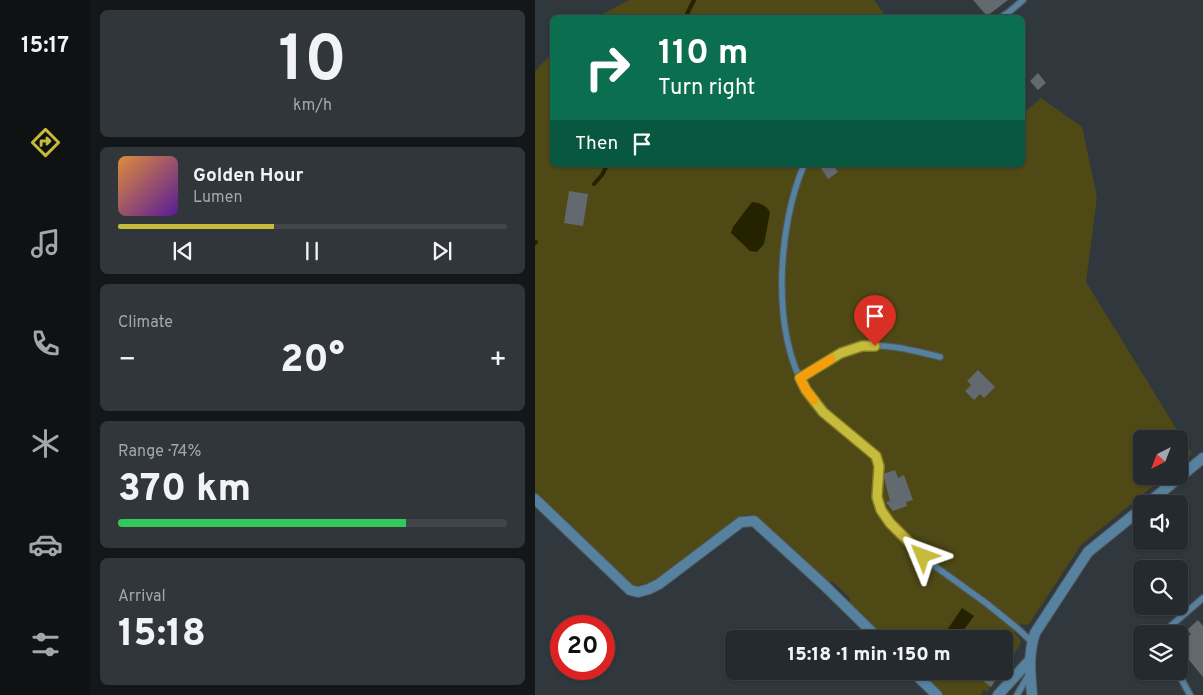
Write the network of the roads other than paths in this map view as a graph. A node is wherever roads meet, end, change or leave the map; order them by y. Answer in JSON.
{"nodes":[{"id":1,"x":1023,"y":0,"type":"edge"},
{"id":2,"x":1004,"y":15,"type":"edge"},
{"id":3,"x":803,"y":167,"type":"edge"},
{"id":4,"x":940,"y":357,"type":"dead end"},
{"id":5,"x":800,"y":378,"type":"junction"},
{"id":6,"x":1203,"y":458,"type":"edge"},
{"id":7,"x":1158,"y":495,"type":"edge"},
{"id":8,"x":535,"y":499,"type":"edge"},
{"id":9,"x":1133,"y":516,"type":"edge"},
{"id":10,"x":1203,"y":598,"type":"edge"},
{"id":11,"x":1172,"y":625,"type":"edge"},
{"id":12,"x":870,"y":630,"type":"edge"},
{"id":13,"x":1032,"y":642,"type":"junction"},
{"id":14,"x":1029,"y":661,"type":"junction"},
{"id":15,"x":1030,"y":673,"type":"junction"},
{"id":16,"x":922,"y":680,"type":"edge"},
{"id":17,"x":1182,"y":680,"type":"edge"},
{"id":18,"x":937,"y":695,"type":"edge"},
{"id":19,"x":997,"y":695,"type":"edge"},
{"id":20,"x":1017,"y":695,"type":"edge"},
{"id":21,"x":1032,"y":695,"type":"edge"},
{"id":22,"x":1190,"y":695,"type":"edge"}],
"edges":[{"from":1,"to":2,"type":"lane"},
{"from":3,"to":5,"type":"lane"},
{"from":4,"to":5,"type":"lane"},
{"from":5,"to":13,"type":"lane"},
{"from":6,"to":7,"type":"street"},
{"from":8,"to":12,"type":"street"},
{"from":9,"to":13,"type":"street"},
{"from":10,"to":11,"type":"lane"},
{"from":13,"to":14,"type":"street"},
{"from":14,"to":15,"type":"street"},
{"from":14,"to":19,"type":"street"},
{"from":15,"to":20,"type":"lane"},
{"from":15,"to":21,"type":"street"},
{"from":16,"to":18,"type":"street"},
{"from":17,"to":22,"type":"lane"}]}
